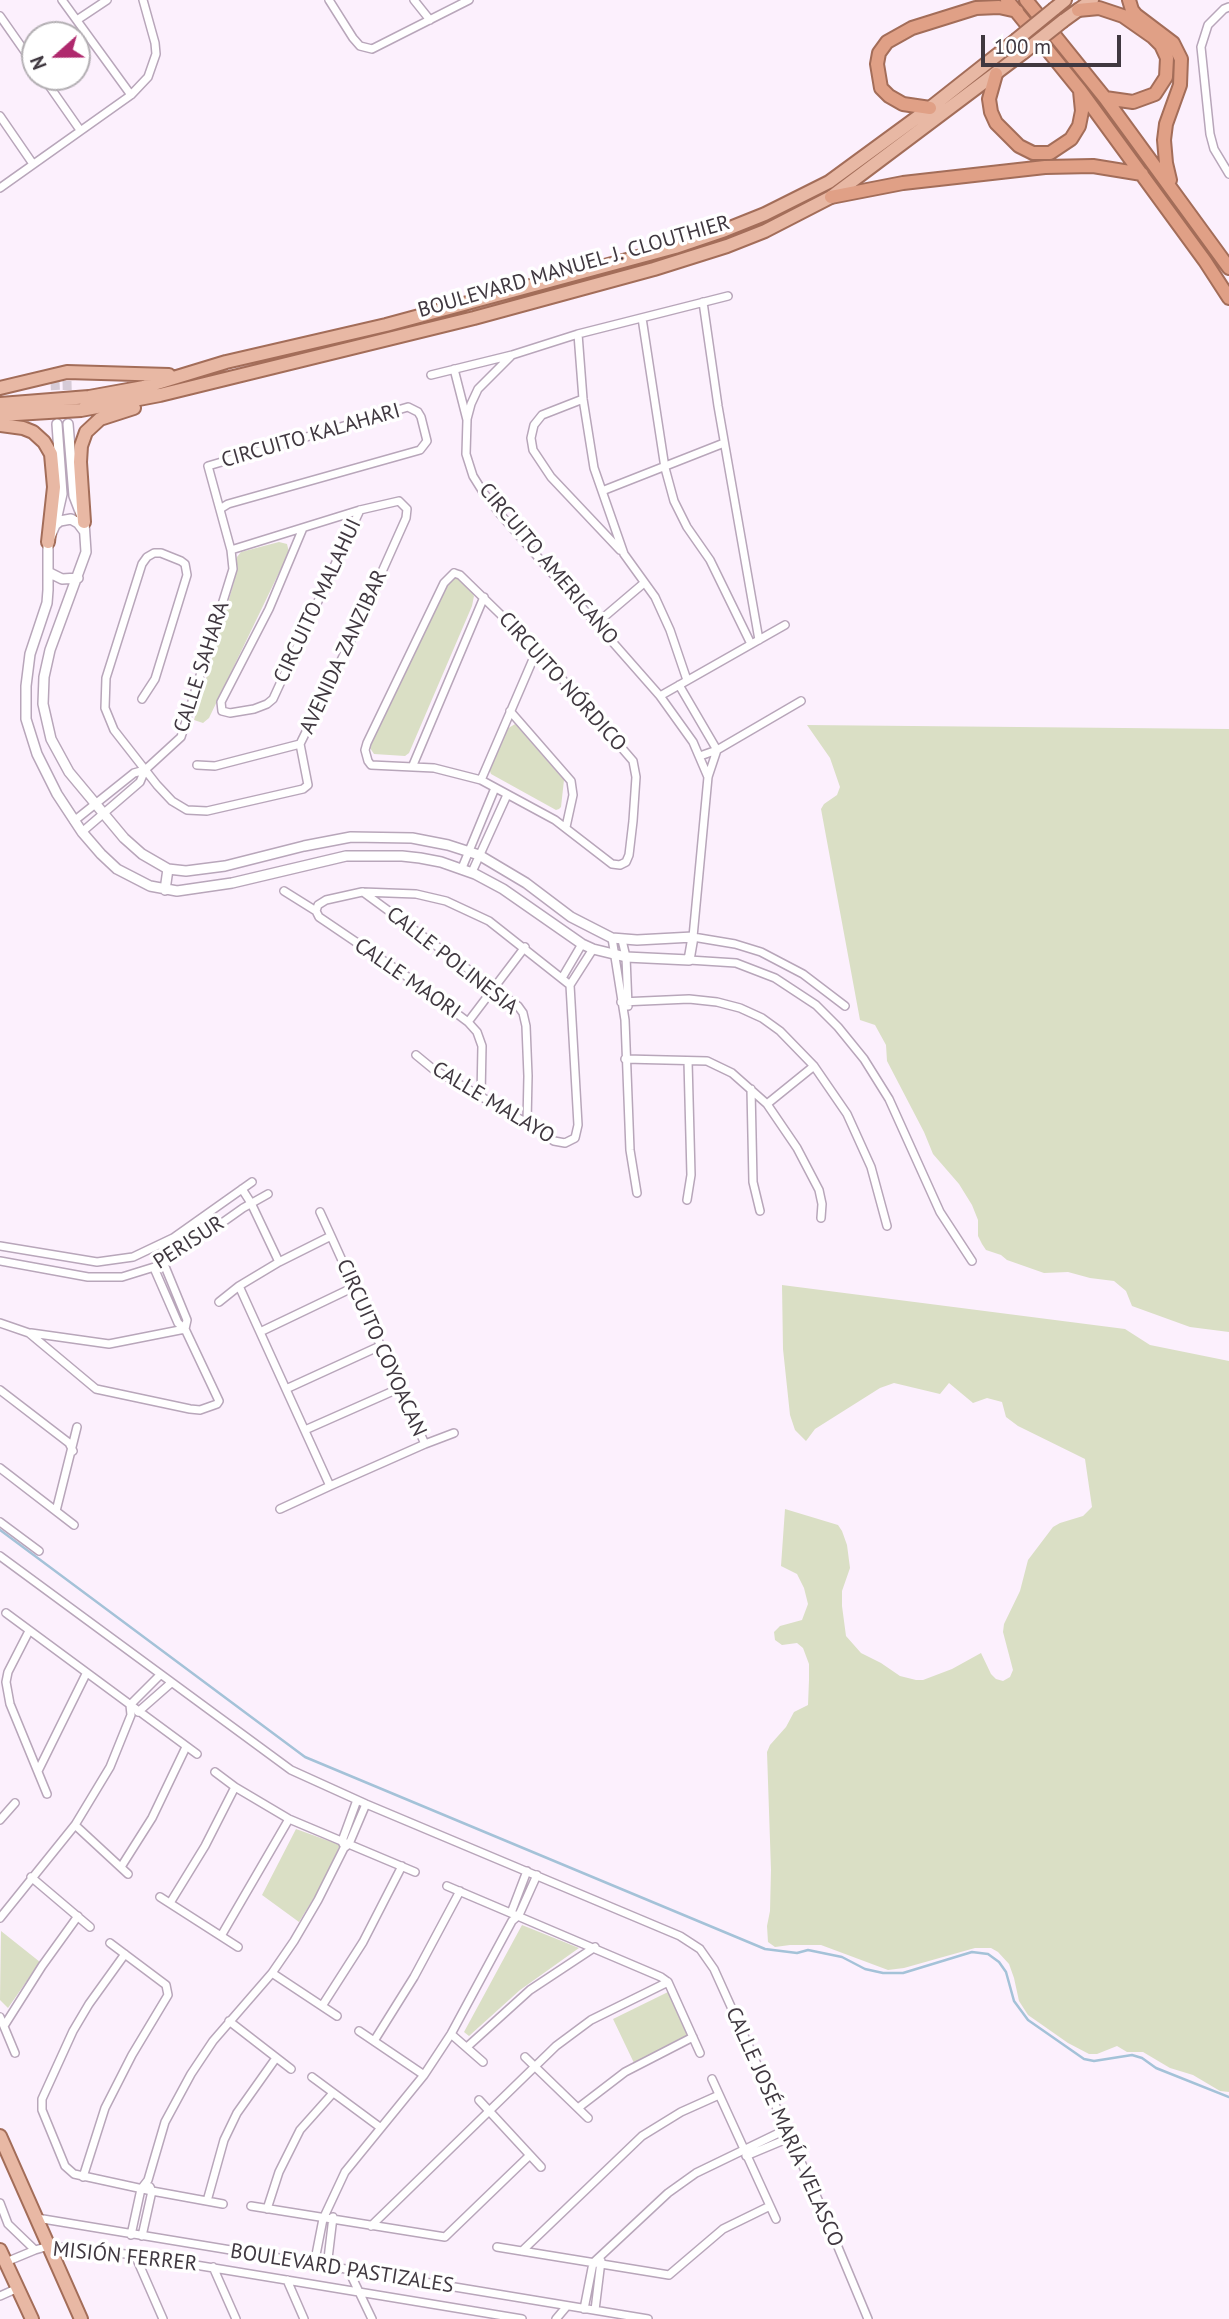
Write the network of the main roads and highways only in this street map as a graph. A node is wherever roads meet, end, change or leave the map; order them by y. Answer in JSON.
{"nodes":[{"id":1,"x":1007,"y":0,"type":"edge"},
{"id":2,"x":1026,"y":0,"type":"edge"},
{"id":3,"x":1065,"y":0,"type":"edge"},
{"id":4,"x":1092,"y":0,"type":"edge"},
{"id":5,"x":1129,"y":0,"type":"edge"},
{"id":6,"x":1078,"y":10,"type":"junction"},
{"id":7,"x":1017,"y":12,"type":"junction"},
{"id":8,"x":996,"y":74,"type":"junction"},
{"id":9,"x":1080,"y":90,"type":"junction"},
{"id":10,"x":1105,"y":98,"type":"junction"},
{"id":11,"x":930,"y":108,"type":"junction"},
{"id":12,"x":1142,"y":174,"type":"junction"},
{"id":13,"x":1172,"y":187,"type":"junction"},
{"id":14,"x":831,"y":197,"type":"junction"},
{"id":15,"x":1229,"y":268,"type":"edge"},
{"id":16,"x":1229,"y":298,"type":"edge"},
{"id":17,"x":180,"y":375,"type":"junction"},
{"id":18,"x":0,"y":388,"type":"edge"},
{"id":19,"x":160,"y":395,"type":"junction"},
{"id":20,"x":0,"y":404,"type":"edge"},
{"id":21,"x":0,"y":415,"type":"edge"},
{"id":22,"x":0,"y":425,"type":"edge"},
{"id":23,"x":84,"y":527,"type":"road end"},
{"id":24,"x":48,"y":542,"type":"road end"},
{"id":25,"x":0,"y":2136,"type":"edge"},
{"id":26,"x":3,"y":2256,"type":"edge"},
{"id":27,"x":32,"y":2319,"type":"edge"},
{"id":28,"x":81,"y":2319,"type":"edge"}],
"edges":[{"from":1,"to":7,"type":"highway"},
{"from":2,"to":10,"type":"highway"},
{"from":3,"to":11,"type":"main road","name":"BOULEVARD MANUEL J. CLOUTHIER","bridge":true},
{"from":4,"to":6,"type":"main road","name":"BOULEVARD MANUEL J. CLOUTHIER"},
{"from":5,"to":13,"type":"highway"},
{"from":6,"to":8,"type":"main road","name":"BOULEVARD MANUEL J. CLOUTHIER","bridge":true},
{"from":6,"to":10,"type":"highway"},
{"from":7,"to":9,"type":"highway"},
{"from":7,"to":11,"type":"highway"},
{"from":8,"to":9,"type":"highway"},
{"from":8,"to":14,"type":"main road","name":"BOULEVARD MANUEL J. CLOUTHIER"},
{"from":9,"to":12,"type":"highway"},
{"from":10,"to":13,"type":"highway"},
{"from":11,"to":17,"type":"main road","name":"BOULEVARD MANUEL J. CLOUTHIER"},
{"from":12,"to":14,"type":"highway"},
{"from":12,"to":16,"type":"highway"},
{"from":13,"to":15,"type":"highway"},
{"from":14,"to":19,"type":"main road","name":"BOULEVARD MANUEL J. CLOUTHIER"},
{"from":17,"to":18,"type":"main road"},
{"from":17,"to":20,"type":"main road","name":"BOULEVARD MANUEL J. CLOUTHIER"},
{"from":19,"to":21,"type":"main road","name":"BOULEVARD MANUEL J. CLOUTHIER"},
{"from":19,"to":23,"type":"main road"},
{"from":22,"to":24,"type":"main road"},
{"from":25,"to":28,"type":"main road"},
{"from":26,"to":27,"type":"main road"}]}
